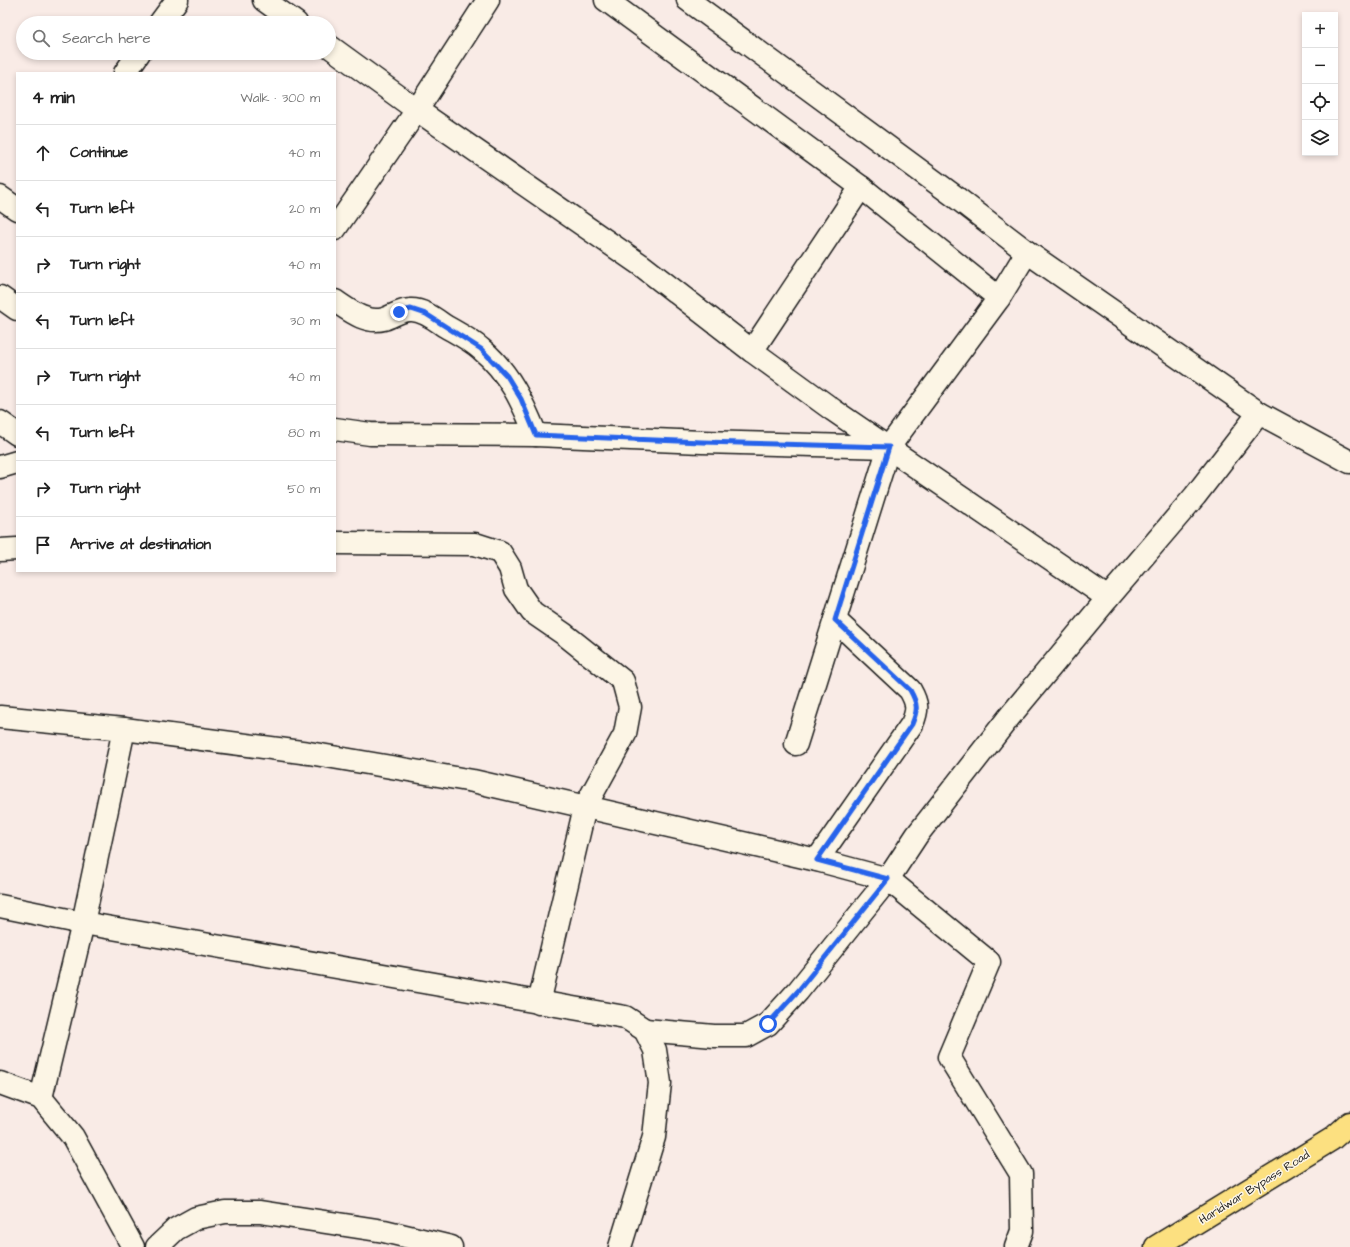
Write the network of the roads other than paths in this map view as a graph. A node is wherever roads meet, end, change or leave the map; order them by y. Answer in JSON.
{"nodes":[{"id":1,"x":177,"y":0,"type":"edge"},
{"id":2,"x":264,"y":0,"type":"edge"},
{"id":3,"x":488,"y":0,"type":"edge"},
{"id":4,"x":606,"y":0,"type":"edge"},
{"id":5,"x":688,"y":0,"type":"edge"},
{"id":6,"x":165,"y":16,"type":"edge"},
{"id":7,"x":286,"y":16,"type":"edge"},
{"id":8,"x":336,"y":51,"type":"edge"},
{"id":9,"x":134,"y":60,"type":"edge"},
{"id":10,"x":126,"y":72,"type":"edge"},
{"id":11,"x":417,"y":110,"type":"junction"},
{"id":12,"x":861,"y":187,"type":"junction"},
{"id":13,"x":0,"y":197,"type":"edge"},
{"id":14,"x":16,"y":208,"type":"edge"},
{"id":15,"x":336,"y":227,"type":"edge"},
{"id":16,"x":1027,"y":252,"type":"junction"},
{"id":17,"x":0,"y":297,"type":"edge"},
{"id":18,"x":999,"y":298,"type":"junction"},
{"id":19,"x":336,"y":302,"type":"edge"},
{"id":20,"x":16,"y":308,"type":"edge"},
{"id":21,"x":752,"y":351,"type":"junction"},
{"id":22,"x":1259,"y":412,"type":"junction"},
{"id":23,"x":0,"y":422,"type":"edge"},
{"id":24,"x":336,"y":429,"type":"edge"},
{"id":25,"x":16,"y":433,"type":"edge"},
{"id":26,"x":536,"y":435,"type":"junction"},
{"id":27,"x":889,"y":447,"type":"junction"},
{"id":28,"x":16,"y":462,"type":"edge"},
{"id":29,"x":1350,"y":462,"type":"edge"},
{"id":30,"x":0,"y":467,"type":"edge"},
{"id":31,"x":336,"y":543,"type":"edge"},
{"id":32,"x":16,"y":549,"type":"edge"},
{"id":33,"x":0,"y":550,"type":"edge"},
{"id":34,"x":1108,"y":598,"type":"junction"},
{"id":35,"x":835,"y":620,"type":"junction"},
{"id":36,"x":0,"y":717,"type":"edge"},
{"id":37,"x":124,"y":729,"type":"junction"},
{"id":38,"x":796,"y":744,"type":"dead end"},
{"id":39,"x":586,"y":807,"type":"junction"},
{"id":40,"x":817,"y":860,"type":"junction"},
{"id":41,"x":888,"y":879,"type":"junction"},
{"id":42,"x":0,"y":906,"type":"edge"},
{"id":43,"x":83,"y":923,"type":"junction"},
{"id":44,"x":539,"y":1003,"type":"junction"},
{"id":45,"x":645,"y":1030,"type":"junction"},
{"id":46,"x":0,"y":1083,"type":"edge"},
{"id":47,"x":41,"y":1098,"type":"junction"},
{"id":48,"x":1350,"y":1123,"type":"edge"},
{"id":49,"x":133,"y":1247,"type":"edge"},
{"id":50,"x":157,"y":1247,"type":"edge"},
{"id":51,"x":451,"y":1247,"type":"edge"},
{"id":52,"x":620,"y":1247,"type":"edge"},
{"id":53,"x":1016,"y":1247,"type":"edge"},
{"id":54,"x":1156,"y":1247,"type":"edge"}],
"edges":[{"from":1,"to":6,"type":"street"},
{"from":2,"to":7,"type":"street"},
{"from":3,"to":11,"type":"street"},
{"from":4,"to":12,"type":"street"},
{"from":5,"to":16,"type":"street"},
{"from":8,"to":11,"type":"street"},
{"from":9,"to":10,"type":"street"},
{"from":11,"to":15,"type":"street"},
{"from":11,"to":21,"type":"street"},
{"from":12,"to":18,"type":"street"},
{"from":12,"to":21,"type":"street"},
{"from":13,"to":14,"type":"street"},
{"from":16,"to":18,"type":"street"},
{"from":16,"to":22,"type":"street"},
{"from":17,"to":20,"type":"street"},
{"from":18,"to":27,"type":"street"},
{"from":19,"to":26,"type":"street"},
{"from":21,"to":27,"type":"street"},
{"from":22,"to":29,"type":"street"},
{"from":22,"to":34,"type":"street"},
{"from":23,"to":25,"type":"street"},
{"from":24,"to":26,"type":"street"},
{"from":26,"to":27,"type":"street"},
{"from":27,"to":34,"type":"street"},
{"from":27,"to":35,"type":"street"},
{"from":28,"to":30,"type":"street"},
{"from":31,"to":39,"type":"street"},
{"from":32,"to":33,"type":"street"},
{"from":34,"to":41,"type":"street"},
{"from":35,"to":38,"type":"street"},
{"from":35,"to":40,"type":"street"},
{"from":36,"to":37,"type":"street"},
{"from":37,"to":39,"type":"street"},
{"from":37,"to":43,"type":"street"},
{"from":39,"to":40,"type":"street"},
{"from":39,"to":44,"type":"street"},
{"from":40,"to":41,"type":"street"},
{"from":41,"to":45,"type":"street"},
{"from":41,"to":53,"type":"street"},
{"from":42,"to":43,"type":"street"},
{"from":43,"to":44,"type":"street"},
{"from":43,"to":47,"type":"street"},
{"from":44,"to":45,"type":"street"},
{"from":45,"to":52,"type":"street"},
{"from":46,"to":47,"type":"street"},
{"from":47,"to":49,"type":"street"},
{"from":48,"to":54,"type":"main road","name":"Haridwar Bypass Road"},
{"from":50,"to":51,"type":"street"}]}
